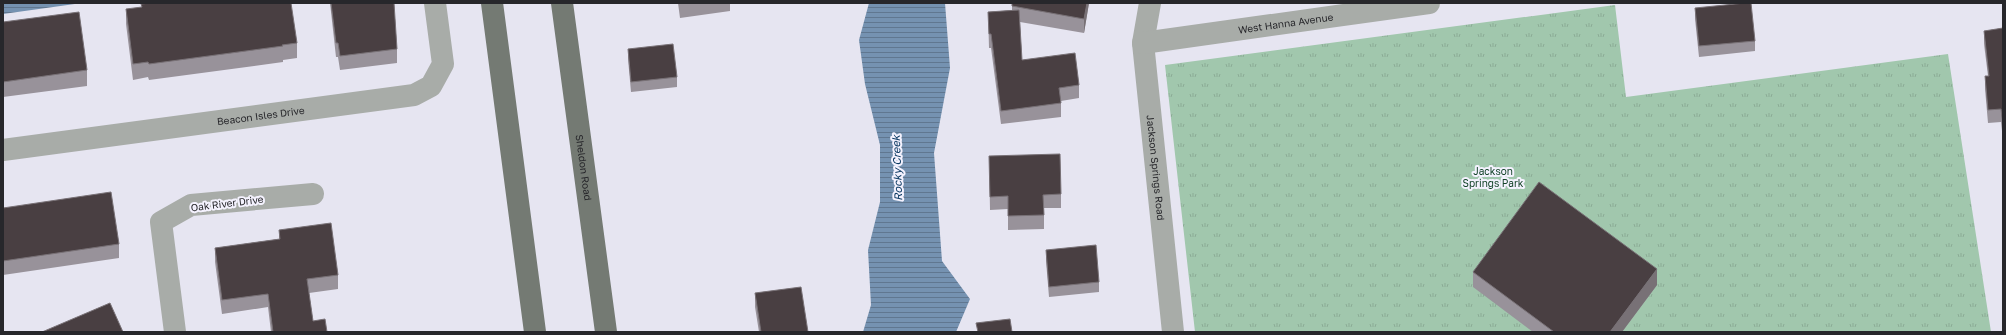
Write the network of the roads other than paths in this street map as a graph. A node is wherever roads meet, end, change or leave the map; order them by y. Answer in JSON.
{"nodes":[{"id":1,"x":435,"y":3,"type":"edge"},
{"id":2,"x":492,"y":3,"type":"edge"},
{"id":3,"x":562,"y":3,"type":"edge"},
{"id":4,"x":1150,"y":3,"type":"edge"},
{"id":5,"x":1428,"y":3,"type":"edge"},
{"id":6,"x":1143,"y":43,"type":"junction"},
{"id":7,"x":3,"y":150,"type":"edge"},
{"id":8,"x":313,"y":194,"type":"dead end"},
{"id":9,"x":175,"y":332,"type":"edge"},
{"id":10,"x":535,"y":332,"type":"edge"},
{"id":11,"x":606,"y":332,"type":"edge"},
{"id":12,"x":1173,"y":332,"type":"edge"}],
"edges":[{"from":1,"to":7,"type":"street","name":"Beacon Isles Drive"},
{"from":2,"to":10,"type":"main road"},
{"from":3,"to":11,"type":"main road","name":"Sheldon Road"},
{"from":4,"to":6,"type":"street","name":"Jackson Springs Road"},
{"from":5,"to":6,"type":"street","name":"West Hanna Avenue"},
{"from":6,"to":12,"type":"street","name":"Jackson Springs Road"},
{"from":8,"to":9,"type":"street","name":"Oak River Drive"}]}
